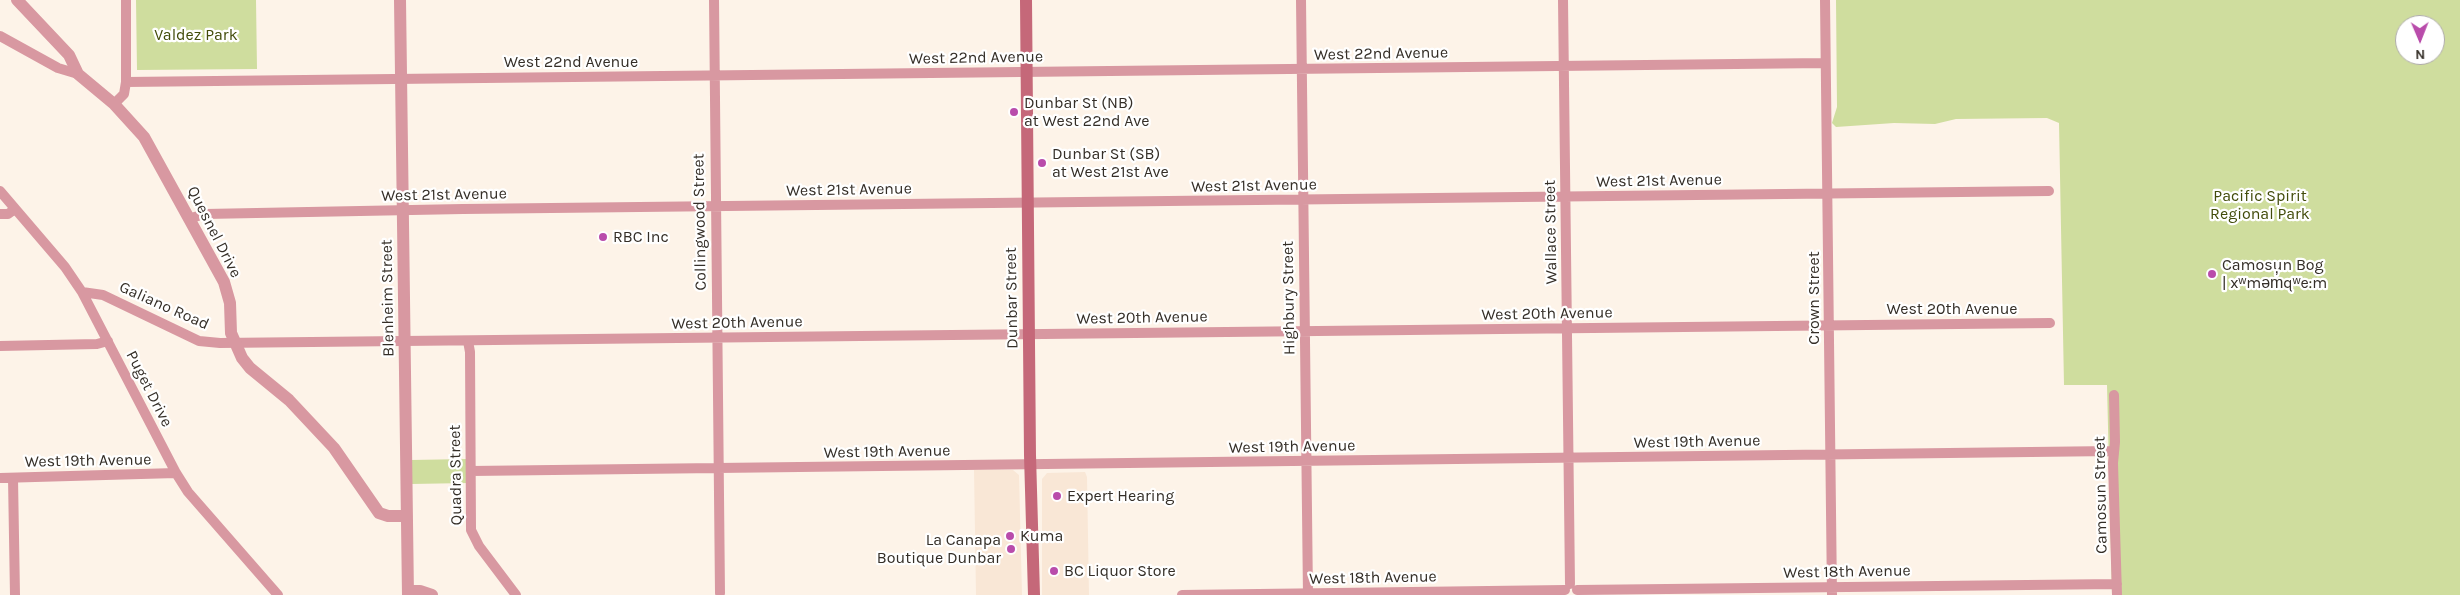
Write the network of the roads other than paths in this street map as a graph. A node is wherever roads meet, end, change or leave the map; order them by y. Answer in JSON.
{"nodes":[{"id":1,"x":17,"y":0,"type":"edge"},
{"id":2,"x":126,"y":0,"type":"edge"},
{"id":3,"x":400,"y":0,"type":"edge"},
{"id":4,"x":714,"y":0,"type":"edge"},
{"id":5,"x":1026,"y":0,"type":"edge"},
{"id":6,"x":1300,"y":0,"type":"edge"},
{"id":7,"x":1563,"y":0,"type":"edge"},
{"id":8,"x":1825,"y":0,"type":"edge"},
{"id":9,"x":0,"y":36,"type":"edge"},
{"id":10,"x":1825,"y":63,"type":"junction"},
{"id":11,"x":1564,"y":66,"type":"junction"},
{"id":12,"x":1302,"y":70,"type":"junction"},
{"id":13,"x":1028,"y":73,"type":"junction"},
{"id":14,"x":78,"y":74,"type":"junction"},
{"id":15,"x":715,"y":76,"type":"junction"},
{"id":16,"x":402,"y":79,"type":"junction"},
{"id":17,"x":126,"y":82,"type":"junction"},
{"id":18,"x":114,"y":104,"type":"junction"},
{"id":19,"x":0,"y":191,"type":"edge"},
{"id":20,"x":2049,"y":191,"type":"dead end"},
{"id":21,"x":1828,"y":194,"type":"junction"},
{"id":22,"x":1566,"y":197,"type":"junction"},
{"id":23,"x":1303,"y":201,"type":"junction"},
{"id":24,"x":1028,"y":204,"type":"junction"},
{"id":25,"x":716,"y":207,"type":"junction"},
{"id":26,"x":15,"y":209,"type":"junction"},
{"id":27,"x":403,"y":211,"type":"junction"},
{"id":28,"x":0,"y":214,"type":"edge"},
{"id":29,"x":191,"y":218,"type":"junction"},
{"id":30,"x":82,"y":292,"type":"junction"},
{"id":31,"x":2050,"y":323,"type":"dead end"},
{"id":32,"x":1829,"y":325,"type":"junction"},
{"id":33,"x":1567,"y":329,"type":"junction"},
{"id":34,"x":1305,"y":331,"type":"junction"},
{"id":35,"x":1029,"y":334,"type":"junction"},
{"id":36,"x":716,"y":338,"type":"junction"},
{"id":37,"x":108,"y":341,"type":"junction"},
{"id":38,"x":468,"y":341,"type":"junction"},
{"id":39,"x":405,"y":342,"type":"junction"},
{"id":40,"x":234,"y":343,"type":"junction"},
{"id":41,"x":0,"y":346,"type":"edge"},
{"id":42,"x":2114,"y":395,"type":"dead end"},
{"id":43,"x":2113,"y":451,"type":"junction"},
{"id":44,"x":1830,"y":456,"type":"junction"},
{"id":45,"x":1569,"y":459,"type":"junction"},
{"id":46,"x":1306,"y":462,"type":"junction"},
{"id":47,"x":1030,"y":464,"type":"junction"},
{"id":48,"x":719,"y":469,"type":"junction"},
{"id":49,"x":471,"y":471,"type":"junction"},
{"id":50,"x":176,"y":473,"type":"junction"},
{"id":51,"x":0,"y":478,"type":"edge"},
{"id":52,"x":13,"y":478,"type":"junction"},
{"id":53,"x":407,"y":516,"type":"junction"},
{"id":54,"x":2117,"y":584,"type":"junction"},
{"id":55,"x":1571,"y":591,"type":"edge"},
{"id":56,"x":1832,"y":591,"type":"edge"},
{"id":57,"x":408,"y":593,"type":"edge"},
{"id":58,"x":720,"y":594,"type":"edge"},
{"id":59,"x":1308,"y":594,"type":"edge"},
{"id":60,"x":15,"y":595,"type":"edge"},
{"id":61,"x":278,"y":595,"type":"edge"},
{"id":62,"x":432,"y":595,"type":"edge"},
{"id":63,"x":516,"y":595,"type":"edge"},
{"id":64,"x":1034,"y":595,"type":"edge"},
{"id":65,"x":1182,"y":595,"type":"edge"},
{"id":66,"x":2117,"y":595,"type":"edge"}],
"edges":[{"from":1,"to":14,"type":"street","name":"Quesnel Drive"},
{"from":2,"to":17,"type":"street"},
{"from":3,"to":16,"type":"street","name":"Blenheim Street"},
{"from":4,"to":15,"type":"street","name":"Collingwood Street"},
{"from":5,"to":13,"type":"main road","name":"Dunbar Street"},
{"from":6,"to":12,"type":"street","name":"Highbury Street"},
{"from":7,"to":11,"type":"street","name":"Wallace Street"},
{"from":8,"to":10,"type":"street","name":"Crown Street"},
{"from":9,"to":14,"type":"street"},
{"from":10,"to":11,"type":"street","name":"West 22nd Avenue"},
{"from":10,"to":21,"type":"street","name":"Crown Street"},
{"from":11,"to":12,"type":"street","name":"West 22nd Avenue"},
{"from":11,"to":22,"type":"street","name":"Wallace Street"},
{"from":12,"to":13,"type":"street","name":"West 22nd Avenue"},
{"from":12,"to":23,"type":"street","name":"Highbury Street"},
{"from":13,"to":15,"type":"street","name":"West 22nd Avenue"},
{"from":13,"to":24,"type":"main road","name":"Dunbar Street"},
{"from":14,"to":18,"type":"street","name":"Quesnel Drive"},
{"from":15,"to":16,"type":"street","name":"West 22nd Avenue"},
{"from":15,"to":25,"type":"street","name":"Collingwood Street"},
{"from":16,"to":17,"type":"street","name":"West 22nd Avenue"},
{"from":16,"to":27,"type":"street","name":"Blenheim Street"},
{"from":17,"to":18,"type":"street"},
{"from":18,"to":29,"type":"street","name":"Quesnel Drive"},
{"from":19,"to":26,"type":"street","name":"Puget Drive"},
{"from":20,"to":21,"type":"street","name":"West 21st Avenue"},
{"from":21,"to":22,"type":"street","name":"West 21st Avenue"},
{"from":21,"to":32,"type":"street","name":"Crown Street"},
{"from":22,"to":23,"type":"street","name":"West 21st Avenue"},
{"from":22,"to":33,"type":"street","name":"Wallace Street"},
{"from":23,"to":24,"type":"street","name":"West 21st Avenue"},
{"from":23,"to":34,"type":"street","name":"Highbury Street"},
{"from":24,"to":25,"type":"street","name":"West 21st Avenue"},
{"from":24,"to":35,"type":"main road","name":"Dunbar Street"},
{"from":25,"to":27,"type":"street","name":"West 21st Avenue"},
{"from":25,"to":36,"type":"street","name":"Collingwood Street"},
{"from":26,"to":28,"type":"street"},
{"from":26,"to":30,"type":"street","name":"Puget Drive"},
{"from":27,"to":29,"type":"street","name":"West 21st Avenue"},
{"from":27,"to":39,"type":"street","name":"Blenheim Street"},
{"from":29,"to":40,"type":"street","name":"Quesnel Drive"},
{"from":30,"to":37,"type":"street","name":"Puget Drive"},
{"from":30,"to":40,"type":"street","name":"Galiano Road"},
{"from":31,"to":32,"type":"street","name":"West 20th Avenue"},
{"from":32,"to":33,"type":"street","name":"West 20th Avenue"},
{"from":32,"to":44,"type":"street","name":"Crown Street"},
{"from":33,"to":34,"type":"street","name":"West 20th Avenue"},
{"from":33,"to":45,"type":"street","name":"Wallace Street"},
{"from":34,"to":35,"type":"street","name":"West 20th Avenue"},
{"from":34,"to":46,"type":"street","name":"Highbury Street"},
{"from":35,"to":36,"type":"street","name":"West 20th Avenue"},
{"from":35,"to":47,"type":"main road","name":"Dunbar Street"},
{"from":36,"to":38,"type":"street","name":"West 20th Avenue"},
{"from":36,"to":48,"type":"street","name":"Collingwood Street"},
{"from":37,"to":41,"type":"street"},
{"from":37,"to":50,"type":"street","name":"Puget Drive"},
{"from":38,"to":39,"type":"street","name":"West 20th Avenue"},
{"from":38,"to":49,"type":"street","name":"Quadra Street"},
{"from":39,"to":40,"type":"street","name":"West 20th Avenue"},
{"from":39,"to":53,"type":"street","name":"Blenheim Street"},
{"from":40,"to":53,"type":"street","name":"Quesnel Drive"},
{"from":42,"to":43,"type":"street","name":"Camosun Street"},
{"from":43,"to":44,"type":"street","name":"West 19th Avenue"},
{"from":43,"to":54,"type":"street","name":"Camosun Street"},
{"from":44,"to":45,"type":"street","name":"West 19th Avenue"},
{"from":44,"to":56,"type":"street","name":"Crown Street"},
{"from":45,"to":46,"type":"street","name":"West 19th Avenue"},
{"from":45,"to":55,"type":"street","name":"Wallace Street"},
{"from":46,"to":47,"type":"street","name":"West 19th Avenue"},
{"from":46,"to":59,"type":"street","name":"Highbury Street"},
{"from":47,"to":48,"type":"street","name":"West 19th Avenue"},
{"from":47,"to":64,"type":"main road","name":"Dunbar Street"},
{"from":48,"to":49,"type":"street","name":"West 19th Avenue"},
{"from":48,"to":58,"type":"street","name":"Collingwood Street"},
{"from":49,"to":63,"type":"street","name":"Quadra Street"},
{"from":50,"to":52,"type":"street","name":"West 19th Avenue"},
{"from":50,"to":61,"type":"street","name":"Puget Drive"},
{"from":51,"to":52,"type":"street","name":"West 19th Avenue"},
{"from":52,"to":60,"type":"street"},
{"from":53,"to":57,"type":"street","name":"Blenheim Street"},
{"from":54,"to":56,"type":"street","name":"West 18th Avenue"},
{"from":54,"to":66,"type":"street","name":"Camosun Street"},
{"from":55,"to":56,"type":"street","name":"West 18th Avenue"},
{"from":55,"to":59,"type":"street","name":"West 18th Avenue"},
{"from":57,"to":62,"type":"street"},
{"from":59,"to":65,"type":"street","name":"West 18th Avenue"}]}
